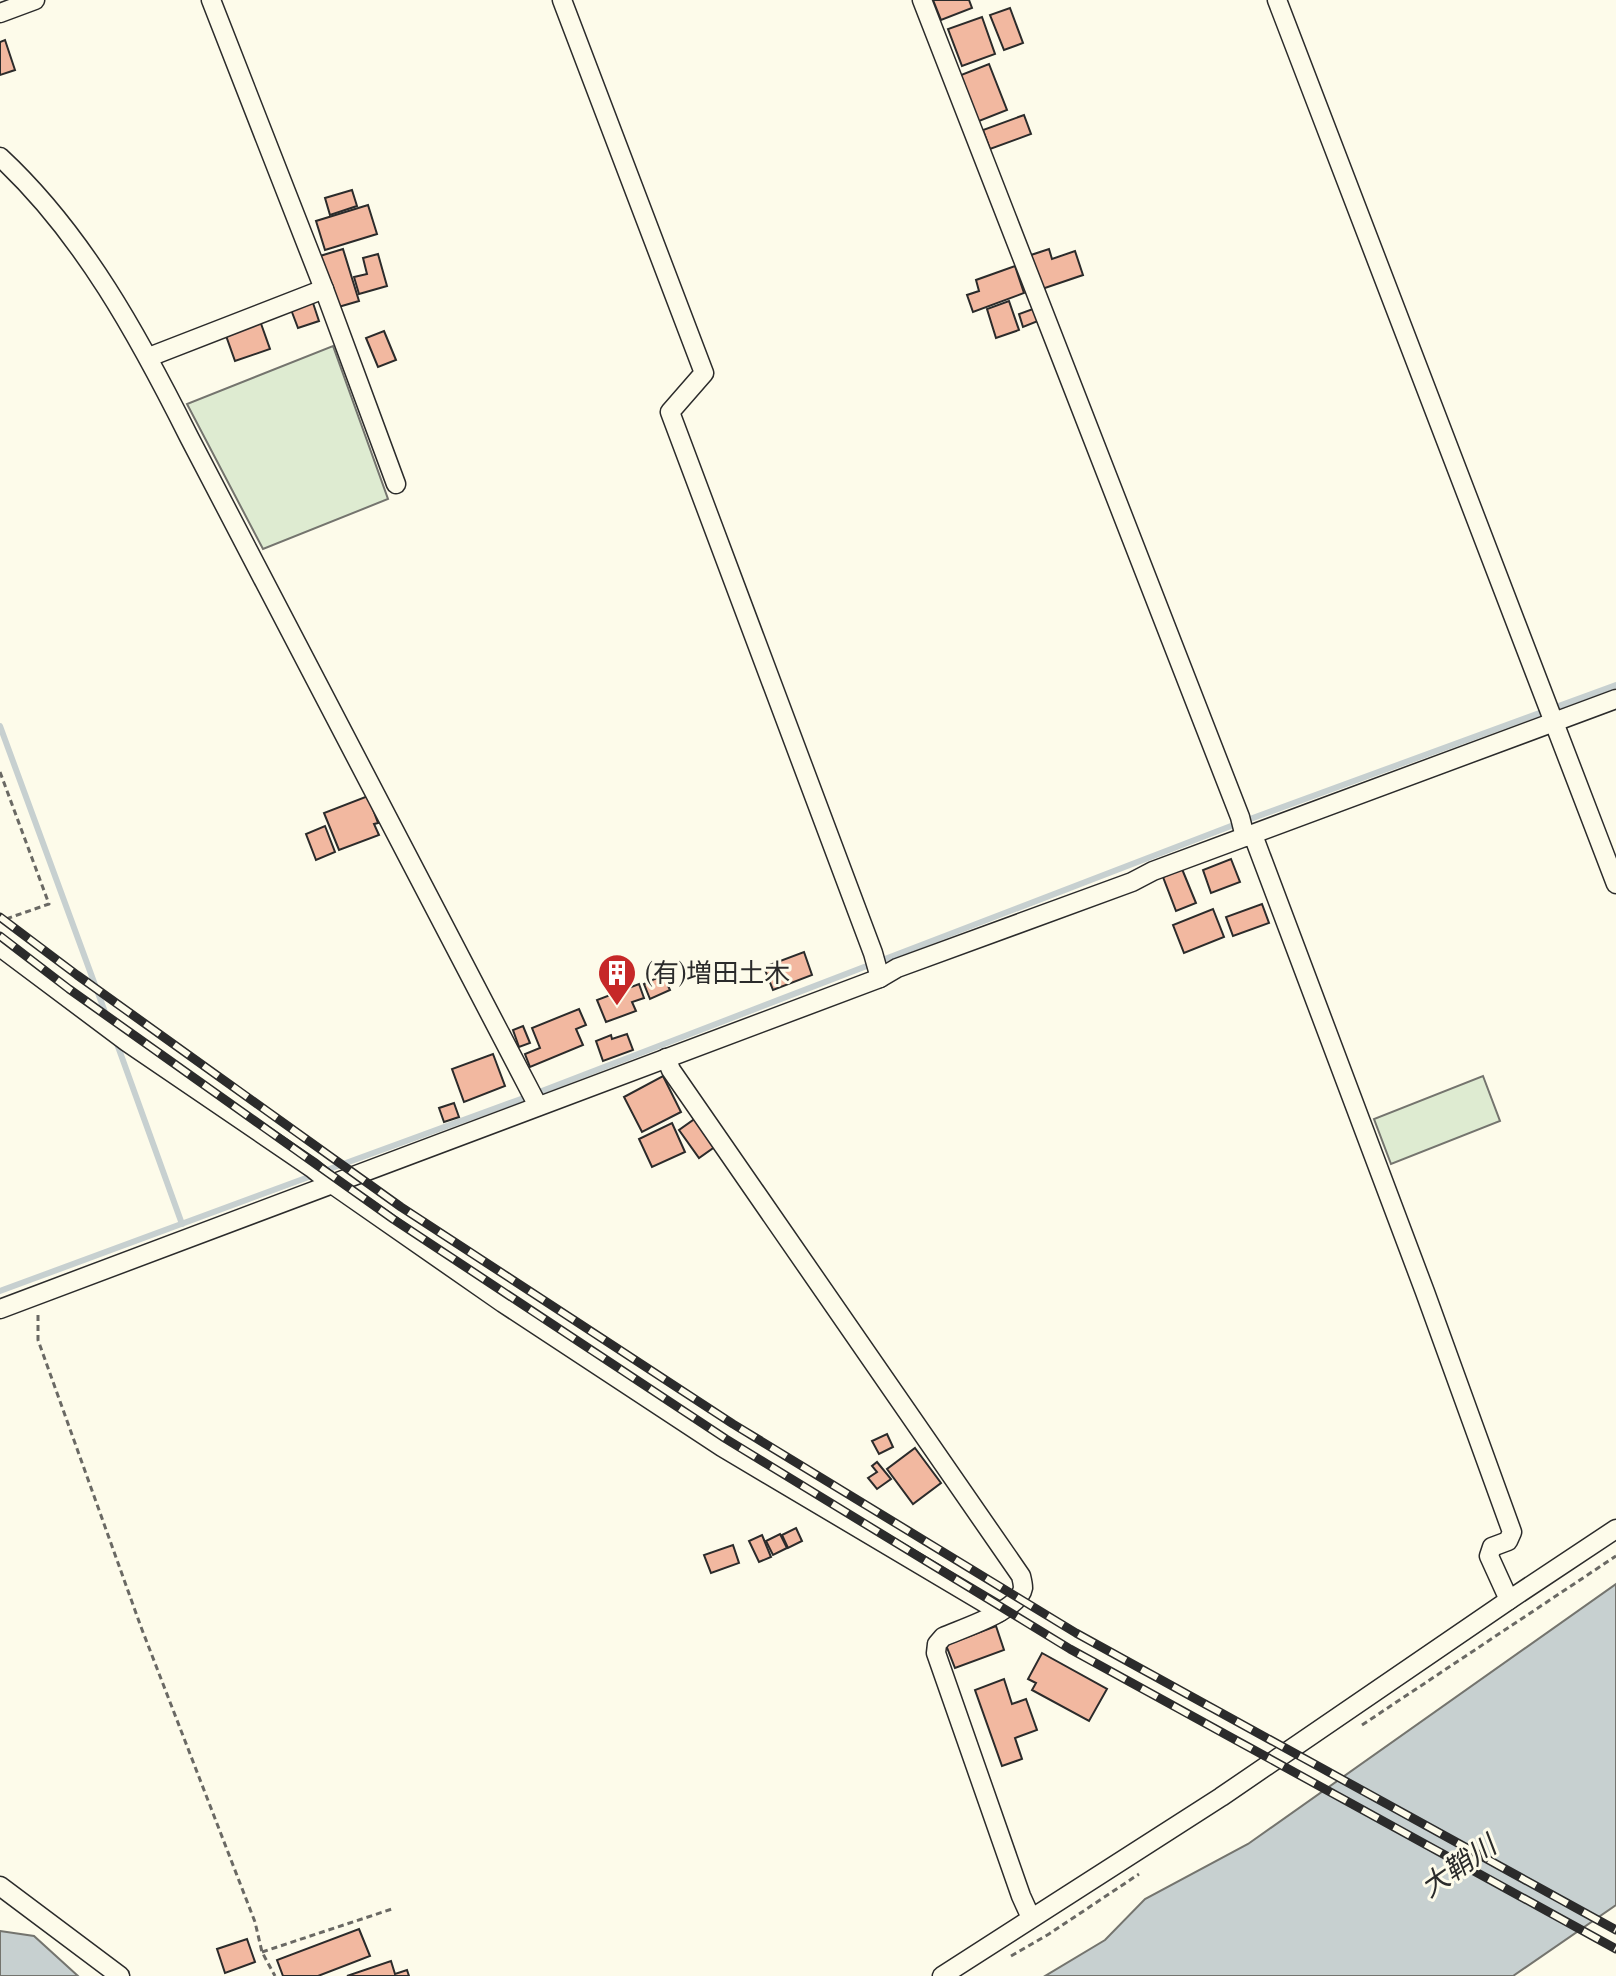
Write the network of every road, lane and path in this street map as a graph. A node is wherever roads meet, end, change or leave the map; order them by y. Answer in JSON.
{"nodes":[{"id":1,"x":35,"y":0,"type":"edge"},
{"id":2,"x":211,"y":0,"type":"edge"},
{"id":3,"x":562,"y":0,"type":"edge"},
{"id":4,"x":922,"y":0,"type":"edge"},
{"id":5,"x":1277,"y":0,"type":"edge"},
{"id":6,"x":0,"y":13,"type":"edge"},
{"id":7,"x":0,"y":157,"type":"edge"},
{"id":8,"x":324,"y":289,"type":"junction"},
{"id":9,"x":149,"y":357,"type":"junction"},
{"id":10,"x":396,"y":484,"type":"dead end"},
{"id":11,"x":1616,"y":699,"type":"edge"},
{"id":12,"x":1551,"y":715,"type":"junction"},
{"id":13,"x":0,"y":772,"type":"edge"},
{"id":14,"x":1246,"y":831,"type":"junction"},
{"id":15,"x":1616,"y":884,"type":"edge"},
{"id":16,"x":0,"y":921,"type":"edge"},
{"id":17,"x":0,"y":947,"type":"edge"},
{"id":18,"x":879,"y":975,"type":"junction"},
{"id":19,"x":666,"y":1058,"type":"junction"},
{"id":20,"x":534,"y":1098,"type":"junction"},
{"id":21,"x":329,"y":1182,"type":"junction"},
{"id":22,"x":37,"y":1295,"type":"junction"},
{"id":23,"x":0,"y":1309,"type":"edge"},
{"id":24,"x":1616,"y":1529,"type":"edge"},
{"id":25,"x":1509,"y":1600,"type":"junction"},
{"id":26,"x":1000,"y":1612,"type":"junction"},
{"id":27,"x":0,"y":1886,"type":"edge"},
{"id":28,"x":392,"y":1909,"type":"dead end"},
{"id":29,"x":1031,"y":1918,"type":"junction"},
{"id":30,"x":262,"y":1952,"type":"junction"},
{"id":31,"x":120,"y":1976,"type":"edge"},
{"id":32,"x":275,"y":1976,"type":"edge"},
{"id":33,"x":942,"y":1976,"type":"edge"}],
"edges":[{"from":1,"to":6,"type":"street"},
{"from":2,"to":8,"type":"street"},
{"from":3,"to":18,"type":"street"},
{"from":4,"to":14,"type":"street"},
{"from":5,"to":12,"type":"street"},
{"from":7,"to":9,"type":"street"},
{"from":8,"to":9,"type":"street"},
{"from":8,"to":10,"type":"street"},
{"from":9,"to":20,"type":"street"},
{"from":11,"to":12,"type":"street"},
{"from":12,"to":14,"type":"street"},
{"from":12,"to":15,"type":"street"},
{"from":13,"to":16,"type":"path"},
{"from":14,"to":18,"type":"street"},
{"from":14,"to":25,"type":"street"},
{"from":17,"to":21,"type":"street"},
{"from":18,"to":19,"type":"street"},
{"from":19,"to":20,"type":"street"},
{"from":19,"to":26,"type":"street"},
{"from":20,"to":21,"type":"street"},
{"from":21,"to":22,"type":"street"},
{"from":21,"to":26,"type":"street"},
{"from":22,"to":23,"type":"street"},
{"from":22,"to":30,"type":"path"},
{"from":24,"to":25,"type":"street"},
{"from":25,"to":29,"type":"street"},
{"from":26,"to":29,"type":"street"},
{"from":27,"to":31,"type":"street"},
{"from":28,"to":30,"type":"path"},
{"from":29,"to":33,"type":"street"},
{"from":30,"to":32,"type":"path"}]}
